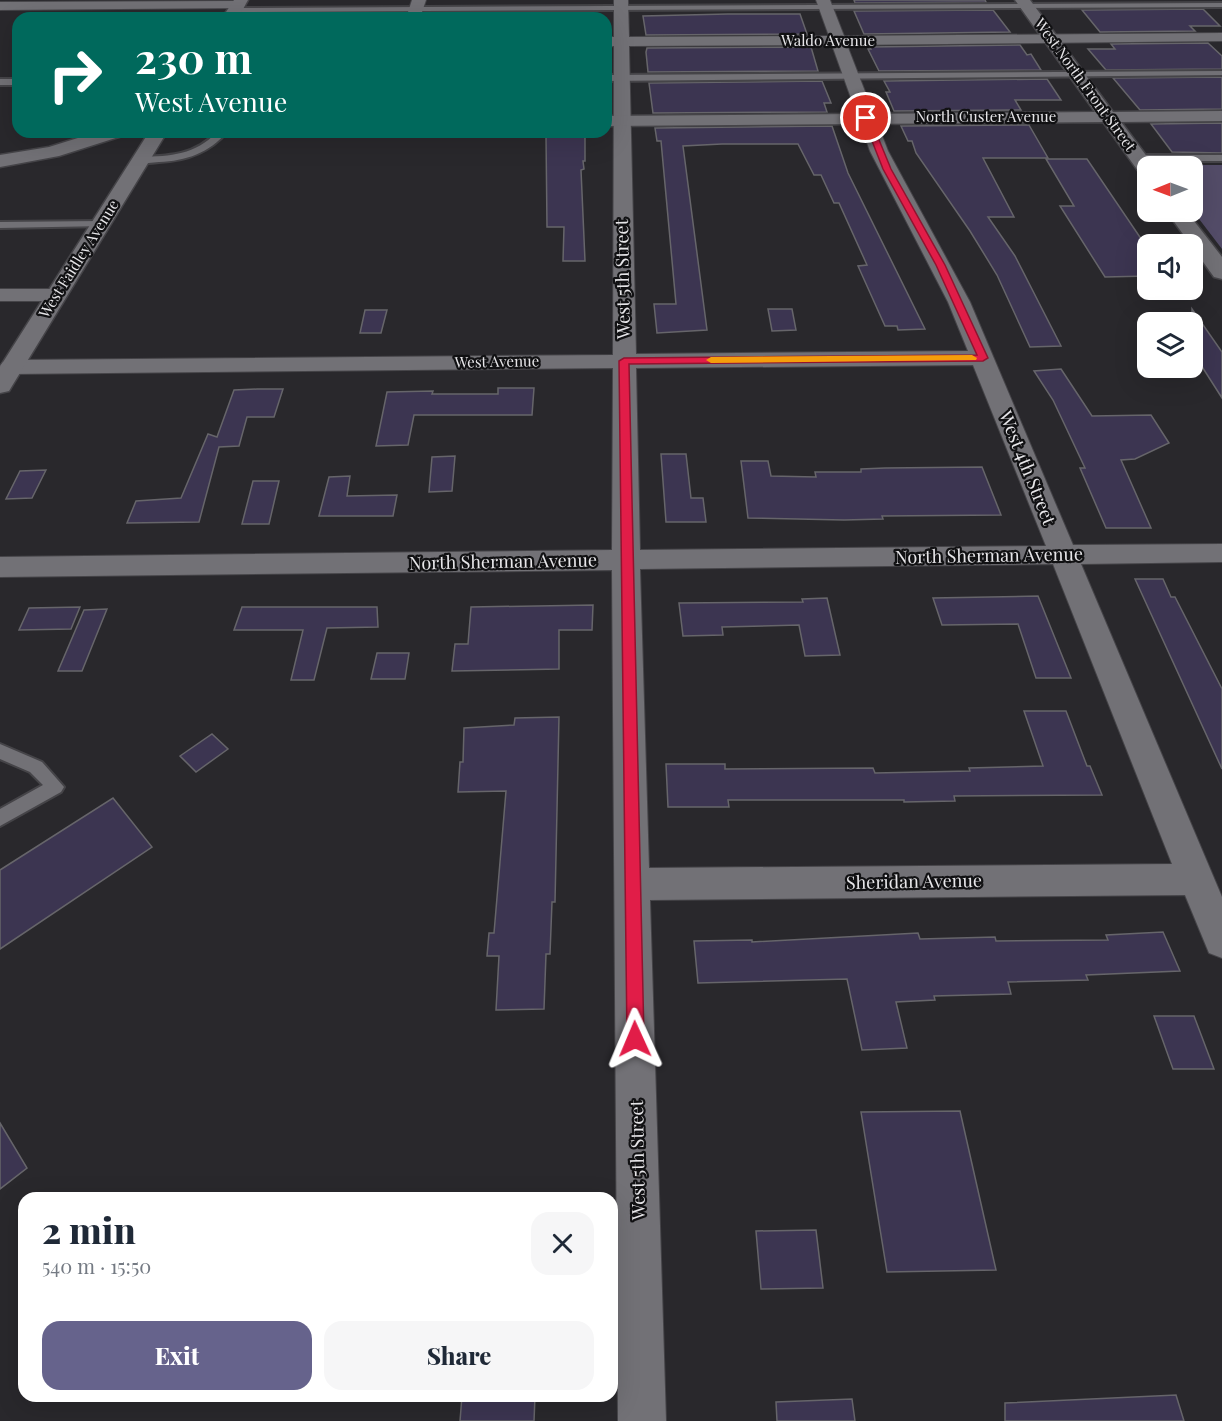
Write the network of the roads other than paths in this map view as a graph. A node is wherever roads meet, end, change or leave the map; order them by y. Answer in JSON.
{"nodes":[{"id":1,"x":1024,"y":3,"type":"edge"},
{"id":2,"x":621,"y":4,"type":"edge"},
{"id":3,"x":824,"y":4,"type":"edge"},
{"id":4,"x":1222,"y":5,"type":"edge"},
{"id":5,"x":0,"y":6,"type":"edge"},
{"id":6,"x":236,"y":8,"type":"edge"},
{"id":7,"x":416,"y":9,"type":"edge"},
{"id":8,"x":1222,"y":37,"type":"edge"},
{"id":9,"x":1051,"y":39,"type":"junction"},
{"id":10,"x":838,"y":41,"type":"junction"},
{"id":11,"x":614,"y":42,"type":"edge"},
{"id":12,"x":1222,"y":72,"type":"edge"},
{"id":13,"x":1077,"y":74,"type":"junction"},
{"id":14,"x":850,"y":76,"type":"junction"},
{"id":15,"x":614,"y":78,"type":"edge"},
{"id":16,"x":1222,"y":116,"type":"edge"},
{"id":17,"x":1108,"y":117,"type":"junction"},
{"id":18,"x":866,"y":118,"type":"junction"},
{"id":19,"x":614,"y":121,"type":"edge"},
{"id":20,"x":97,"y":138,"type":"edge"},
{"id":21,"x":154,"y":138,"type":"edge"},
{"id":22,"x":215,"y":138,"type":"edge"},
{"id":23,"x":1137,"y":157,"type":"edge"},
{"id":24,"x":1222,"y":158,"type":"edge"},
{"id":25,"x":141,"y":160,"type":"junction"},
{"id":26,"x":1203,"y":160,"type":"edge"},
{"id":27,"x":0,"y":161,"type":"edge"},
{"id":28,"x":1184,"y":222,"type":"edge"},
{"id":29,"x":101,"y":224,"type":"junction"},
{"id":30,"x":0,"y":225,"type":"edge"},
{"id":31,"x":1222,"y":272,"type":"edge"},
{"id":32,"x":56,"y":295,"type":"junction"},
{"id":33,"x":0,"y":296,"type":"edge"},
{"id":34,"x":983,"y":358,"type":"junction"},
{"id":35,"x":624,"y":361,"type":"junction"},
{"id":36,"x":6,"y":376,"type":"edge"},
{"id":37,"x":1222,"y":553,"type":"edge"},
{"id":38,"x":1062,"y":555,"type":"junction"},
{"id":39,"x":626,"y":560,"type":"junction"},
{"id":40,"x":0,"y":567,"type":"edge"},
{"id":41,"x":0,"y":751,"type":"edge"},
{"id":42,"x":0,"y":818,"type":"edge"},
{"id":43,"x":1196,"y":879,"type":"junction"},
{"id":44,"x":633,"y":884,"type":"junction"},
{"id":45,"x":1222,"y":941,"type":"edge"},
{"id":46,"x":642,"y":1421,"type":"edge"}],
"edges":[{"from":1,"to":3,"type":"lane"},
{"from":1,"to":4,"type":"lane"},
{"from":1,"to":9,"type":"street","name":"West North Front Street"},
{"from":2,"to":3,"type":"lane"},
{"from":2,"to":7,"type":"lane"},
{"from":2,"to":11,"type":"street","name":"West 5th Street"},
{"from":3,"to":10,"type":"street","name":"West 4th Street"},
{"from":5,"to":6,"type":"street"},
{"from":6,"to":7,"type":"lane"},
{"from":8,"to":9,"type":"street","name":"Waldo Avenue"},
{"from":9,"to":10,"type":"street","name":"Waldo Avenue"},
{"from":9,"to":13,"type":"street","name":"West North Front Street"},
{"from":10,"to":11,"type":"street","name":"Waldo Avenue"},
{"from":10,"to":14,"type":"street","name":"West 4th Street"},
{"from":11,"to":15,"type":"street","name":"West 5th Street"},
{"from":12,"to":13,"type":"lane"},
{"from":13,"to":14,"type":"lane"},
{"from":13,"to":17,"type":"street","name":"West North Front Street"},
{"from":14,"to":15,"type":"lane"},
{"from":14,"to":18,"type":"street","name":"West 4th Street"},
{"from":15,"to":19,"type":"street","name":"West 5th Street"},
{"from":16,"to":17,"type":"street","name":"North Custer Avenue"},
{"from":17,"to":18,"type":"street","name":"North Custer Avenue"},
{"from":17,"to":23,"type":"street","name":"West North Front Street"},
{"from":18,"to":19,"type":"street","name":"North Custer Avenue"},
{"from":18,"to":34,"type":"street","name":"West 4th Street"},
{"from":19,"to":35,"type":"street","name":"West 5th Street"},
{"from":20,"to":27,"type":"street"},
{"from":21,"to":25,"type":"street","name":"West Faidley Avenue"},
{"from":22,"to":25,"type":"lane"},
{"from":24,"to":26,"type":"lane"},
{"from":25,"to":29,"type":"street","name":"West Faidley Avenue"},
{"from":28,"to":31,"type":"street"},
{"from":29,"to":30,"type":"lane"},
{"from":29,"to":32,"type":"street","name":"West Faidley Avenue"},
{"from":32,"to":33,"type":"street"},
{"from":32,"to":36,"type":"street","name":"West Faidley Avenue"},
{"from":34,"to":35,"type":"street","name":"West Avenue"},
{"from":34,"to":38,"type":"street","name":"West 4th Street"},
{"from":35,"to":36,"type":"street","name":"West Avenue"},
{"from":35,"to":39,"type":"street","name":"West 5th Street"},
{"from":37,"to":38,"type":"street","name":"North Sherman Avenue"},
{"from":38,"to":39,"type":"street","name":"North Sherman Avenue"},
{"from":38,"to":43,"type":"street","name":"West 4th Street"},
{"from":39,"to":40,"type":"street","name":"North Sherman Avenue"},
{"from":39,"to":44,"type":"street","name":"West 5th Street"},
{"from":41,"to":42,"type":"lane"},
{"from":43,"to":44,"type":"street","name":"Sheridan Avenue"},
{"from":43,"to":45,"type":"street","name":"West 4th Street"},
{"from":44,"to":46,"type":"street","name":"West 5th Street"}]}
